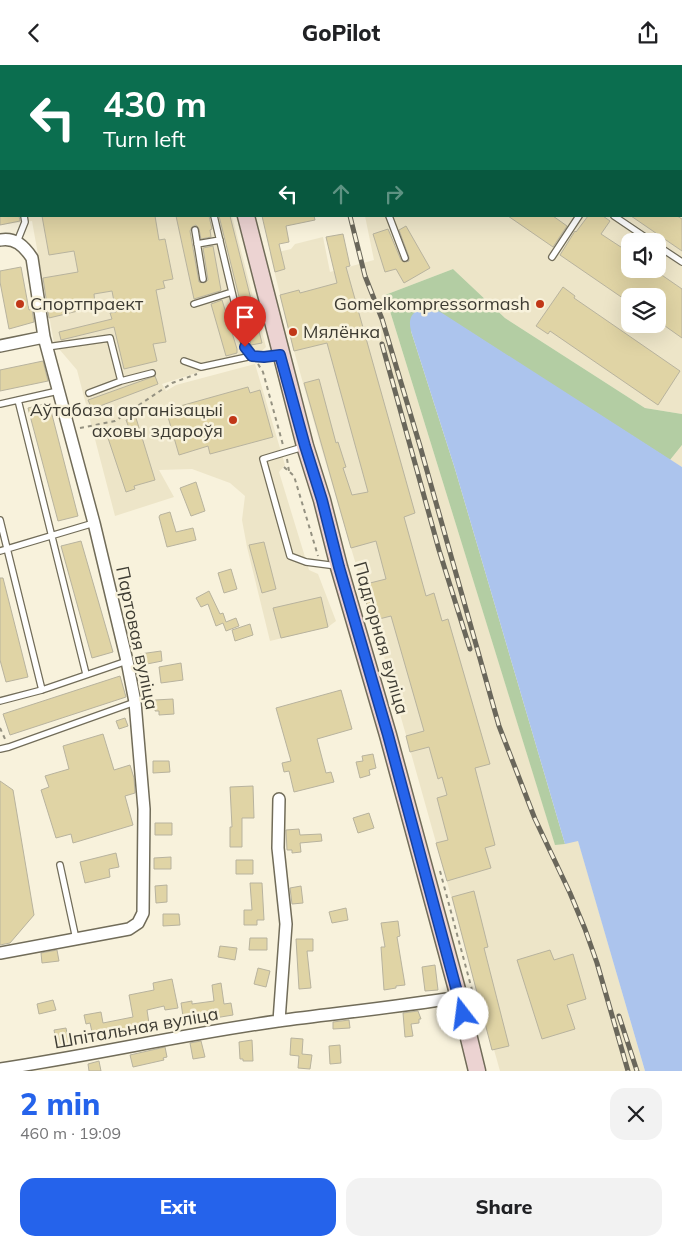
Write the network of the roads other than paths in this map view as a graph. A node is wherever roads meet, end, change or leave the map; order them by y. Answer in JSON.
{"nodes":[{"id":1,"x":24,"y":217,"type":"edge"},
{"id":2,"x":214,"y":217,"type":"edge"},
{"id":3,"x":246,"y":217,"type":"edge"},
{"id":4,"x":389,"y":217,"type":"edge"},
{"id":5,"x":578,"y":217,"type":"edge"},
{"id":6,"x":615,"y":217,"type":"edge"},
{"id":7,"x":195,"y":230,"type":"dead end"},
{"id":8,"x":639,"y":233,"type":"edge"},
{"id":9,"x":8,"y":240,"type":"edge"},
{"id":10,"x":220,"y":240,"type":"junction"},
{"id":11,"x":197,"y":244,"type":"junction"},
{"id":12,"x":666,"y":252,"type":"edge"},
{"id":13,"x":552,"y":257,"type":"dead end"},
{"id":14,"x":405,"y":258,"type":"dead end"},
{"id":15,"x":682,"y":263,"type":"edge"},
{"id":16,"x":203,"y":279,"type":"dead end"},
{"id":17,"x":232,"y":292,"type":"junction"},
{"id":18,"x":194,"y":304,"type":"dead end"},
{"id":19,"x":45,"y":342,"type":"junction"},
{"id":20,"x":0,"y":346,"type":"edge"},
{"id":21,"x":280,"y":355,"type":"junction"},
{"id":22,"x":254,"y":358,"type":"junction"},
{"id":23,"x":184,"y":361,"type":"dead end"},
{"id":24,"x":152,"y":373,"type":"dead end"},
{"id":25,"x":121,"y":381,"type":"junction"},
{"id":26,"x":58,"y":391,"type":"junction"},
{"id":27,"x":89,"y":393,"type":"dead end"},
{"id":28,"x":18,"y":400,"type":"junction"},
{"id":29,"x":0,"y":403,"type":"edge"},
{"id":30,"x":305,"y":446,"type":"junction"},
{"id":31,"x":0,"y":520,"type":"edge"},
{"id":32,"x":94,"y":523,"type":"junction"},
{"id":33,"x":51,"y":536,"type":"junction"},
{"id":34,"x":7,"y":549,"type":"junction"},
{"id":35,"x":0,"y":551,"type":"edge"},
{"id":36,"x":339,"y":567,"type":"junction"},
{"id":37,"x":127,"y":661,"type":"junction"},
{"id":38,"x":86,"y":675,"type":"junction"},
{"id":39,"x":42,"y":690,"type":"junction"},
{"id":40,"x":0,"y":701,"type":"edge"},
{"id":41,"x":135,"y":702,"type":"junction"},
{"id":42,"x":0,"y":749,"type":"edge"},
{"id":43,"x":279,"y":799,"type":"dead end"},
{"id":44,"x":60,"y":865,"type":"dead end"},
{"id":45,"x":76,"y":939,"type":"junction"},
{"id":46,"x":0,"y":953,"type":"edge"},
{"id":47,"x":459,"y":997,"type":"junction"},
{"id":48,"x":279,"y":1021,"type":"junction"},
{"id":49,"x":39,"y":1067,"type":"edge"},
{"id":50,"x":0,"y":1069,"type":"edge"},
{"id":51,"x":477,"y":1071,"type":"edge"}],
"edges":[{"from":1,"to":9,"type":"lane"},
{"from":2,"to":10,"type":"lane"},
{"from":3,"to":21,"type":"street","name":"Падгорная вуліца"},
{"from":4,"to":14,"type":"lane"},
{"from":5,"to":13,"type":"lane"},
{"from":6,"to":8,"type":"lane"},
{"from":7,"to":11,"type":"lane"},
{"from":9,"to":19,"type":"street","name":"Партовая вуліца"},
{"from":10,"to":11,"type":"lane"},
{"from":10,"to":17,"type":"lane"},
{"from":11,"to":16,"type":"lane"},
{"from":12,"to":15,"type":"lane"},
{"from":17,"to":18,"type":"lane"},
{"from":17,"to":22,"type":"lane"},
{"from":19,"to":20,"type":"street"},
{"from":19,"to":25,"type":"lane"},
{"from":19,"to":26,"type":"street","name":"Партовая вуліца"},
{"from":21,"to":22,"type":"lane"},
{"from":21,"to":30,"type":"street","name":"Падгорная вуліца"},
{"from":22,"to":23,"type":"lane"},
{"from":24,"to":25,"type":"lane"},
{"from":25,"to":27,"type":"lane"},
{"from":26,"to":28,"type":"lane"},
{"from":26,"to":32,"type":"street","name":"Партовая вуліца"},
{"from":28,"to":29,"type":"lane"},
{"from":28,"to":33,"type":"lane"},
{"from":30,"to":36,"type":"street","name":"Падгорная вуліца"},
{"from":30,"to":36,"type":"lane"},
{"from":31,"to":34,"type":"lane"},
{"from":32,"to":33,"type":"lane"},
{"from":32,"to":37,"type":"street","name":"Партовая вуліца"},
{"from":33,"to":34,"type":"lane"},
{"from":33,"to":38,"type":"lane"},
{"from":34,"to":35,"type":"lane"},
{"from":34,"to":39,"type":"lane"},
{"from":36,"to":47,"type":"street","name":"Падгорная вуліца"},
{"from":37,"to":38,"type":"lane"},
{"from":37,"to":41,"type":"street","name":"Партовая вуліца"},
{"from":38,"to":39,"type":"lane"},
{"from":39,"to":40,"type":"lane"},
{"from":41,"to":42,"type":"lane"},
{"from":41,"to":45,"type":"street","name":"Партовая вуліца"},
{"from":43,"to":48,"type":"street"},
{"from":44,"to":45,"type":"lane"},
{"from":45,"to":46,"type":"street","name":"Партовая вуліца"},
{"from":47,"to":48,"type":"street","name":"Шпітальная вуліца"},
{"from":47,"to":51,"type":"street","name":"Падгорная вуліца"},
{"from":48,"to":49,"type":"street","name":"Шпітальная вуліца"},
{"from":49,"to":50,"type":"street","name":"Шпітальная вуліца"}]}
